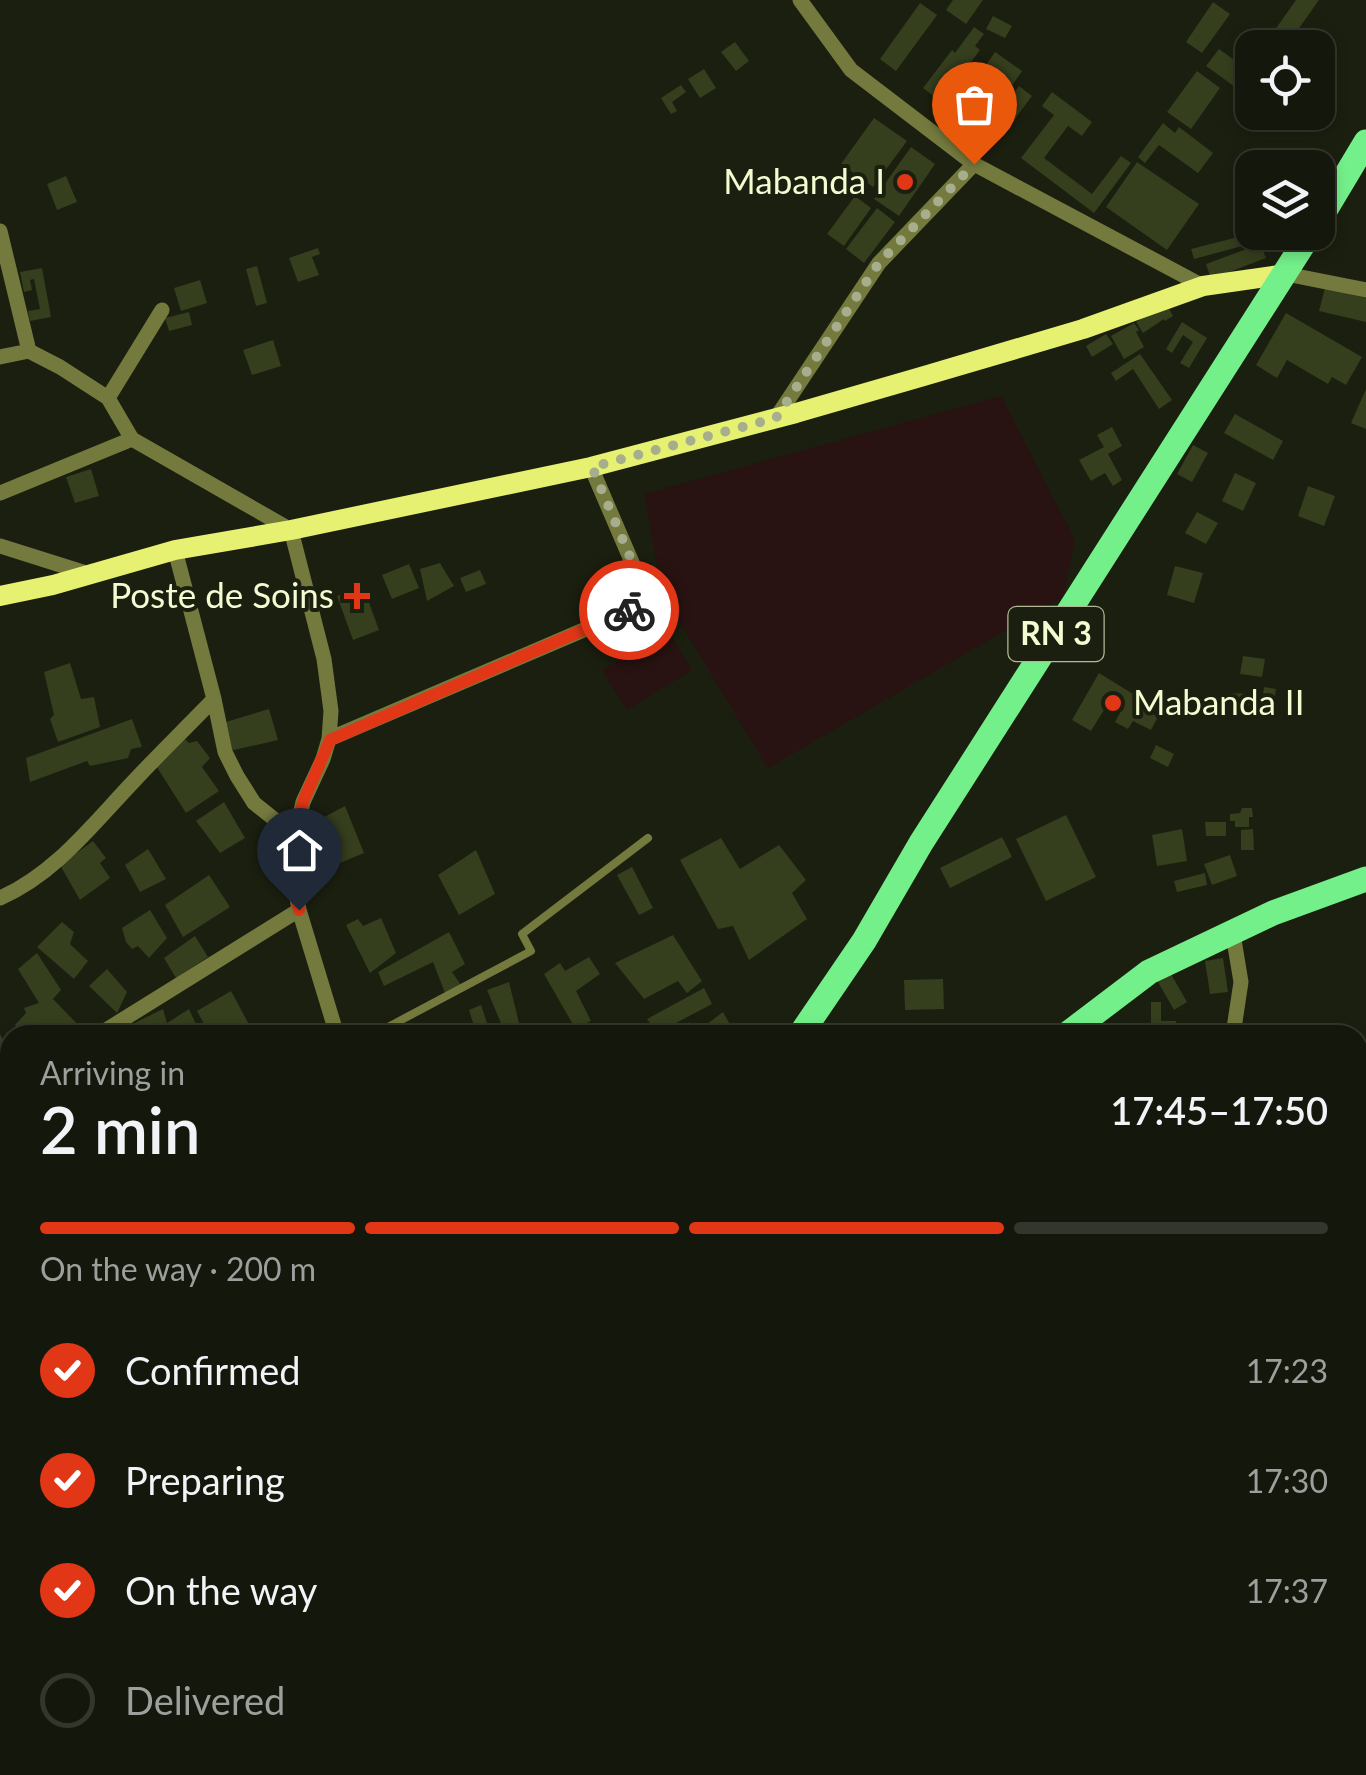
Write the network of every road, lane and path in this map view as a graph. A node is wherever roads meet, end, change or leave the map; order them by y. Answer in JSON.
{"nodes":[{"id":1,"x":800,"y":0,"type":"edge"},
{"id":2,"x":1366,"y":142,"type":"edge"},
{"id":3,"x":974,"y":164,"type":"junction"},
{"id":4,"x":1335,"y":194,"type":"edge"},
{"id":5,"x":0,"y":231,"type":"edge"},
{"id":6,"x":1301,"y":250,"type":"edge"},
{"id":7,"x":1286,"y":274,"type":"junction"},
{"id":8,"x":1203,"y":286,"type":"junction"},
{"id":9,"x":1366,"y":290,"type":"edge"},
{"id":10,"x":162,"y":310,"type":"dead end"},
{"id":11,"x":29,"y":350,"type":"junction"},
{"id":12,"x":0,"y":357,"type":"edge"},
{"id":13,"x":108,"y":398,"type":"junction"},
{"id":14,"x":776,"y":418,"type":"junction"},
{"id":15,"x":132,"y":439,"type":"junction"},
{"id":16,"x":592,"y":467,"type":"junction"},
{"id":17,"x":0,"y":494,"type":"edge"},
{"id":18,"x":291,"y":530,"type":"junction"},
{"id":19,"x":0,"y":546,"type":"edge"},
{"id":20,"x":175,"y":550,"type":"junction"},
{"id":21,"x":89,"y":574,"type":"junction"},
{"id":22,"x":0,"y":596,"type":"edge"},
{"id":23,"x":214,"y":699,"type":"junction"},
{"id":24,"x":330,"y":740,"type":"junction"},
{"id":25,"x":648,"y":838,"type":"dead end"},
{"id":26,"x":282,"y":854,"type":"junction"},
{"id":27,"x":1366,"y":879,"type":"edge"},
{"id":28,"x":0,"y":898,"type":"edge"},
{"id":29,"x":299,"y":910,"type":"junction"},
{"id":30,"x":1232,"y":934,"type":"junction"},
{"id":31,"x":114,"y":1025,"type":"edge"},
{"id":32,"x":333,"y":1025,"type":"edge"},
{"id":33,"x":391,"y":1025,"type":"edge"},
{"id":34,"x":807,"y":1025,"type":"edge"},
{"id":35,"x":1079,"y":1025,"type":"edge"},
{"id":36,"x":1235,"y":1025,"type":"edge"}],
"edges":[{"from":1,"to":3,"type":"street"},
{"from":2,"to":4,"type":"highway"},
{"from":3,"to":8,"type":"street"},
{"from":3,"to":14,"type":"street"},
{"from":5,"to":11,"type":"street"},
{"from":6,"to":7,"type":"highway","number":"RN 3"},
{"from":7,"to":8,"type":"main road"},
{"from":7,"to":9,"type":"street"},
{"from":7,"to":34,"type":"highway","number":"RN 3"},
{"from":8,"to":14,"type":"main road"},
{"from":10,"to":13,"type":"street"},
{"from":11,"to":12,"type":"street"},
{"from":11,"to":13,"type":"street"},
{"from":13,"to":15,"type":"street"},
{"from":14,"to":16,"type":"main road"},
{"from":15,"to":17,"type":"street"},
{"from":15,"to":18,"type":"street"},
{"from":16,"to":18,"type":"main road"},
{"from":16,"to":24,"type":"street"},
{"from":18,"to":20,"type":"main road"},
{"from":18,"to":24,"type":"street"},
{"from":19,"to":21,"type":"street"},
{"from":20,"to":21,"type":"main road"},
{"from":20,"to":23,"type":"street"},
{"from":21,"to":22,"type":"main road"},
{"from":23,"to":26,"type":"street"},
{"from":23,"to":28,"type":"street"},
{"from":24,"to":26,"type":"street"},
{"from":25,"to":33,"type":"lane"},
{"from":26,"to":29,"type":"street"},
{"from":27,"to":30,"type":"highway"},
{"from":29,"to":31,"type":"street"},
{"from":29,"to":32,"type":"street"},
{"from":30,"to":35,"type":"highway"},
{"from":30,"to":36,"type":"street"}]}
